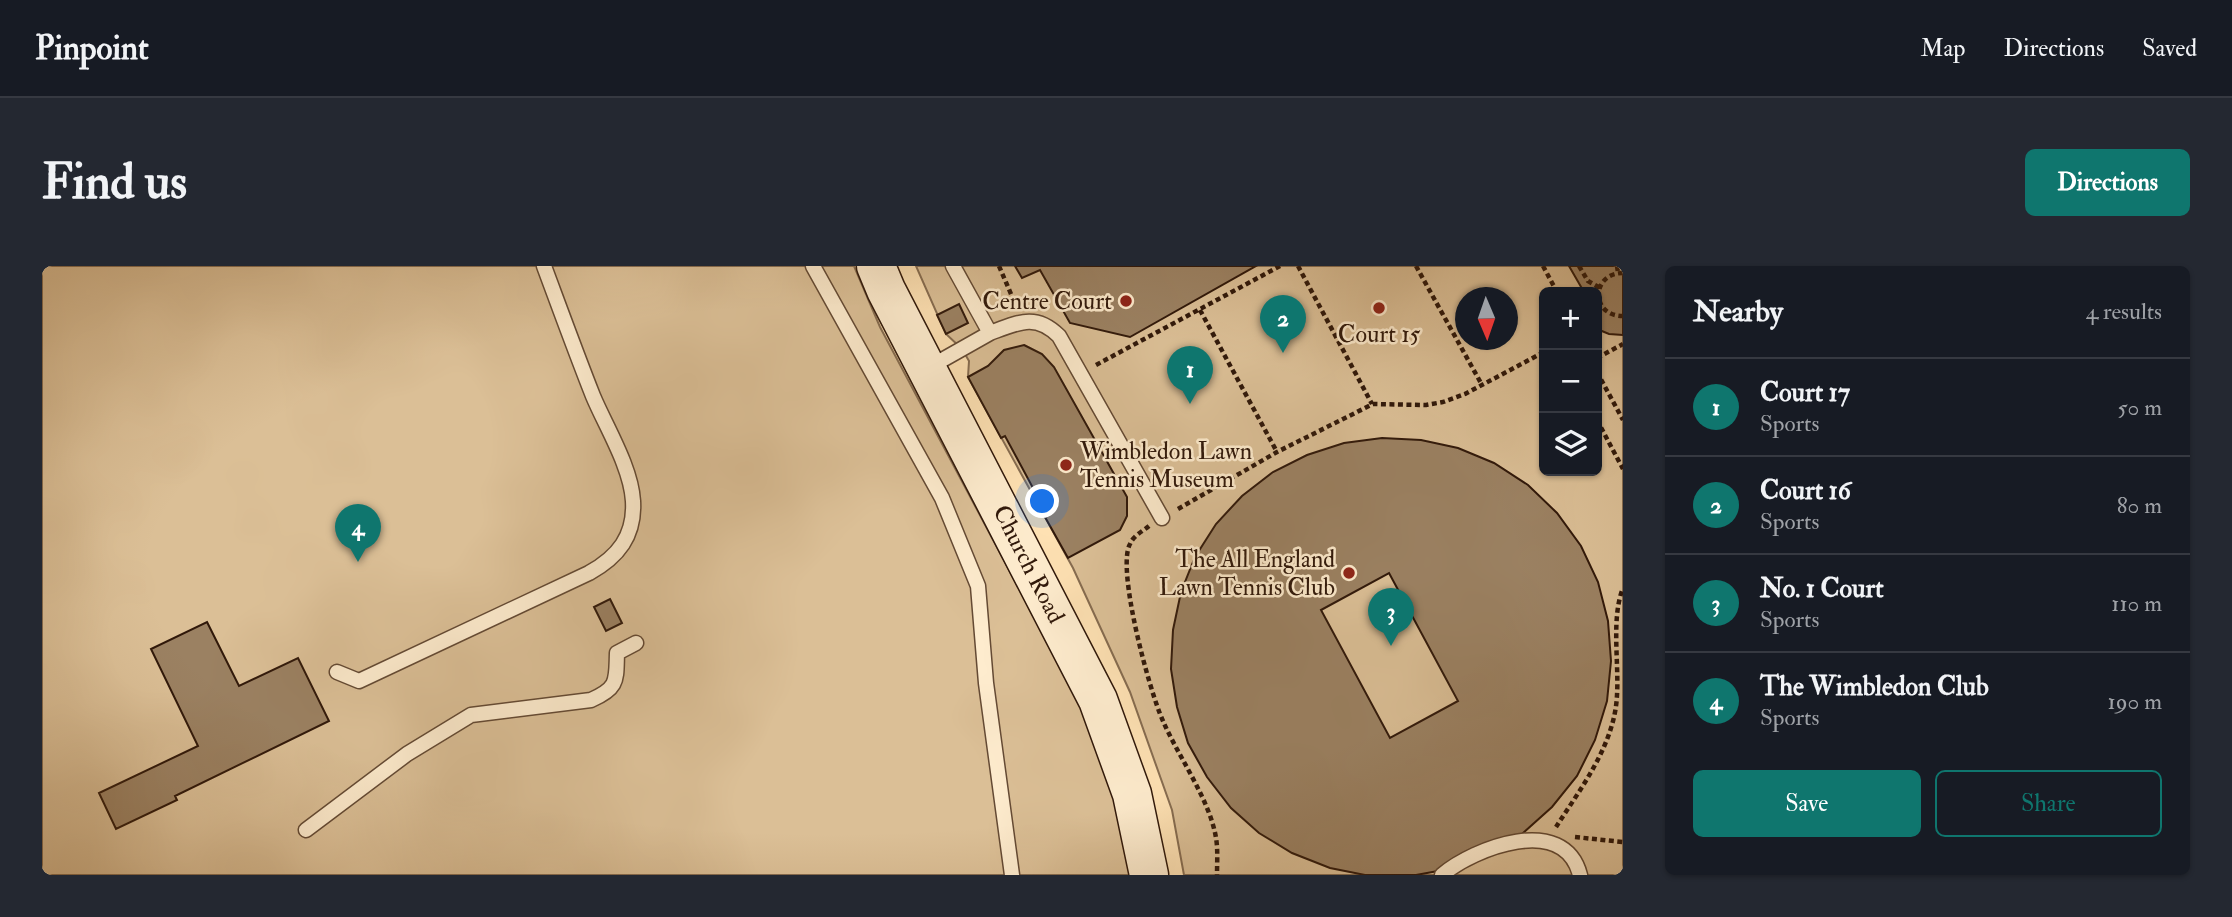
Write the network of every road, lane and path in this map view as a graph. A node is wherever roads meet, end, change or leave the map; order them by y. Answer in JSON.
{"nodes":[{"id":1,"x":544,"y":266,"type":"edge"},
{"id":2,"x":813,"y":266,"type":"edge"},
{"id":3,"x":876,"y":266,"type":"edge"},
{"id":4,"x":953,"y":266,"type":"edge"},
{"id":5,"x":999,"y":266,"type":"edge"},
{"id":6,"x":1280,"y":266,"type":"edge"},
{"id":7,"x":1298,"y":266,"type":"edge"},
{"id":8,"x":1416,"y":266,"type":"edge"},
{"id":9,"x":1543,"y":266,"type":"edge"},
{"id":10,"x":1579,"y":266,"type":"edge"},
{"id":11,"x":1617,"y":266,"type":"edge"},
{"id":12,"x":1620,"y":273,"type":"edge"},
{"id":13,"x":1555,"y":287,"type":"edge"},
{"id":14,"x":1598,"y":287,"type":"edge"},
{"id":15,"x":1601,"y":287,"type":"edge"},
{"id":16,"x":1602,"y":304,"type":"edge"},
{"id":17,"x":1200,"y":310,"type":"junction"},
{"id":18,"x":1623,"y":316,"type":"edge"},
{"id":19,"x":1023,"y":321,"type":"junction"},
{"id":20,"x":990,"y":332,"type":"junction"},
{"id":21,"x":1623,"y":344,"type":"edge"},
{"id":22,"x":1539,"y":355,"type":"edge"},
{"id":23,"x":1602,"y":355,"type":"edge"},
{"id":24,"x":927,"y":369,"type":"junction"},
{"id":25,"x":1081,"y":374,"type":"junction"},
{"id":26,"x":1602,"y":381,"type":"edge"},
{"id":27,"x":1482,"y":385,"type":"junction"},
{"id":28,"x":1373,"y":404,"type":"junction"},
{"id":29,"x":1623,"y":420,"type":"edge"},
{"id":30,"x":1602,"y":429,"type":"edge"},
{"id":31,"x":1277,"y":452,"type":"junction"},
{"id":32,"x":1623,"y":469,"type":"edge"},
{"id":33,"x":1162,"y":518,"type":"junction"},
{"id":34,"x":1623,"y":587,"type":"edge"},
{"id":35,"x":636,"y":643,"type":"dead end"},
{"id":36,"x":337,"y":672,"type":"dead end"},
{"id":37,"x":306,"y":830,"type":"dead end"},
{"id":38,"x":1551,"y":834,"type":"dead end"},
{"id":39,"x":1581,"y":837,"type":"dead end"},
{"id":40,"x":1623,"y":842,"type":"edge"},
{"id":41,"x":1012,"y":875,"type":"edge"},
{"id":42,"x":1149,"y":875,"type":"edge"},
{"id":43,"x":1217,"y":875,"type":"edge"},
{"id":44,"x":1442,"y":875,"type":"edge"},
{"id":45,"x":1580,"y":875,"type":"edge"}],
"edges":[{"from":1,"to":36,"type":"lane"},
{"from":2,"to":41,"type":"lane"},
{"from":3,"to":24,"type":"street","name":"Church Road"},
{"from":4,"to":20,"type":"lane"},
{"from":5,"to":19,"type":"path"},
{"from":6,"to":17,"type":"path"},
{"from":7,"to":28,"type":"path"},
{"from":8,"to":27,"type":"path"},
{"from":9,"to":13,"type":"path"},
{"from":10,"to":14,"type":"path"},
{"from":11,"to":12,"type":"path"},
{"from":12,"to":15,"type":"path"},
{"from":16,"to":18,"type":"path"},
{"from":17,"to":25,"type":"path"},
{"from":17,"to":31,"type":"path"},
{"from":19,"to":20,"type":"lane"},
{"from":19,"to":25,"type":"lane"},
{"from":20,"to":24,"type":"lane"},
{"from":21,"to":23,"type":"path"},
{"from":22,"to":27,"type":"path"},
{"from":24,"to":42,"type":"street","name":"Church Road"},
{"from":25,"to":33,"type":"lane"},
{"from":26,"to":29,"type":"path"},
{"from":27,"to":28,"type":"path"},
{"from":28,"to":31,"type":"path"},
{"from":30,"to":32,"type":"path"},
{"from":31,"to":33,"type":"path"},
{"from":33,"to":43,"type":"path"},
{"from":34,"to":38,"type":"path"},
{"from":35,"to":37,"type":"lane"},
{"from":39,"to":40,"type":"path"},
{"from":44,"to":45,"type":"lane"}]}
